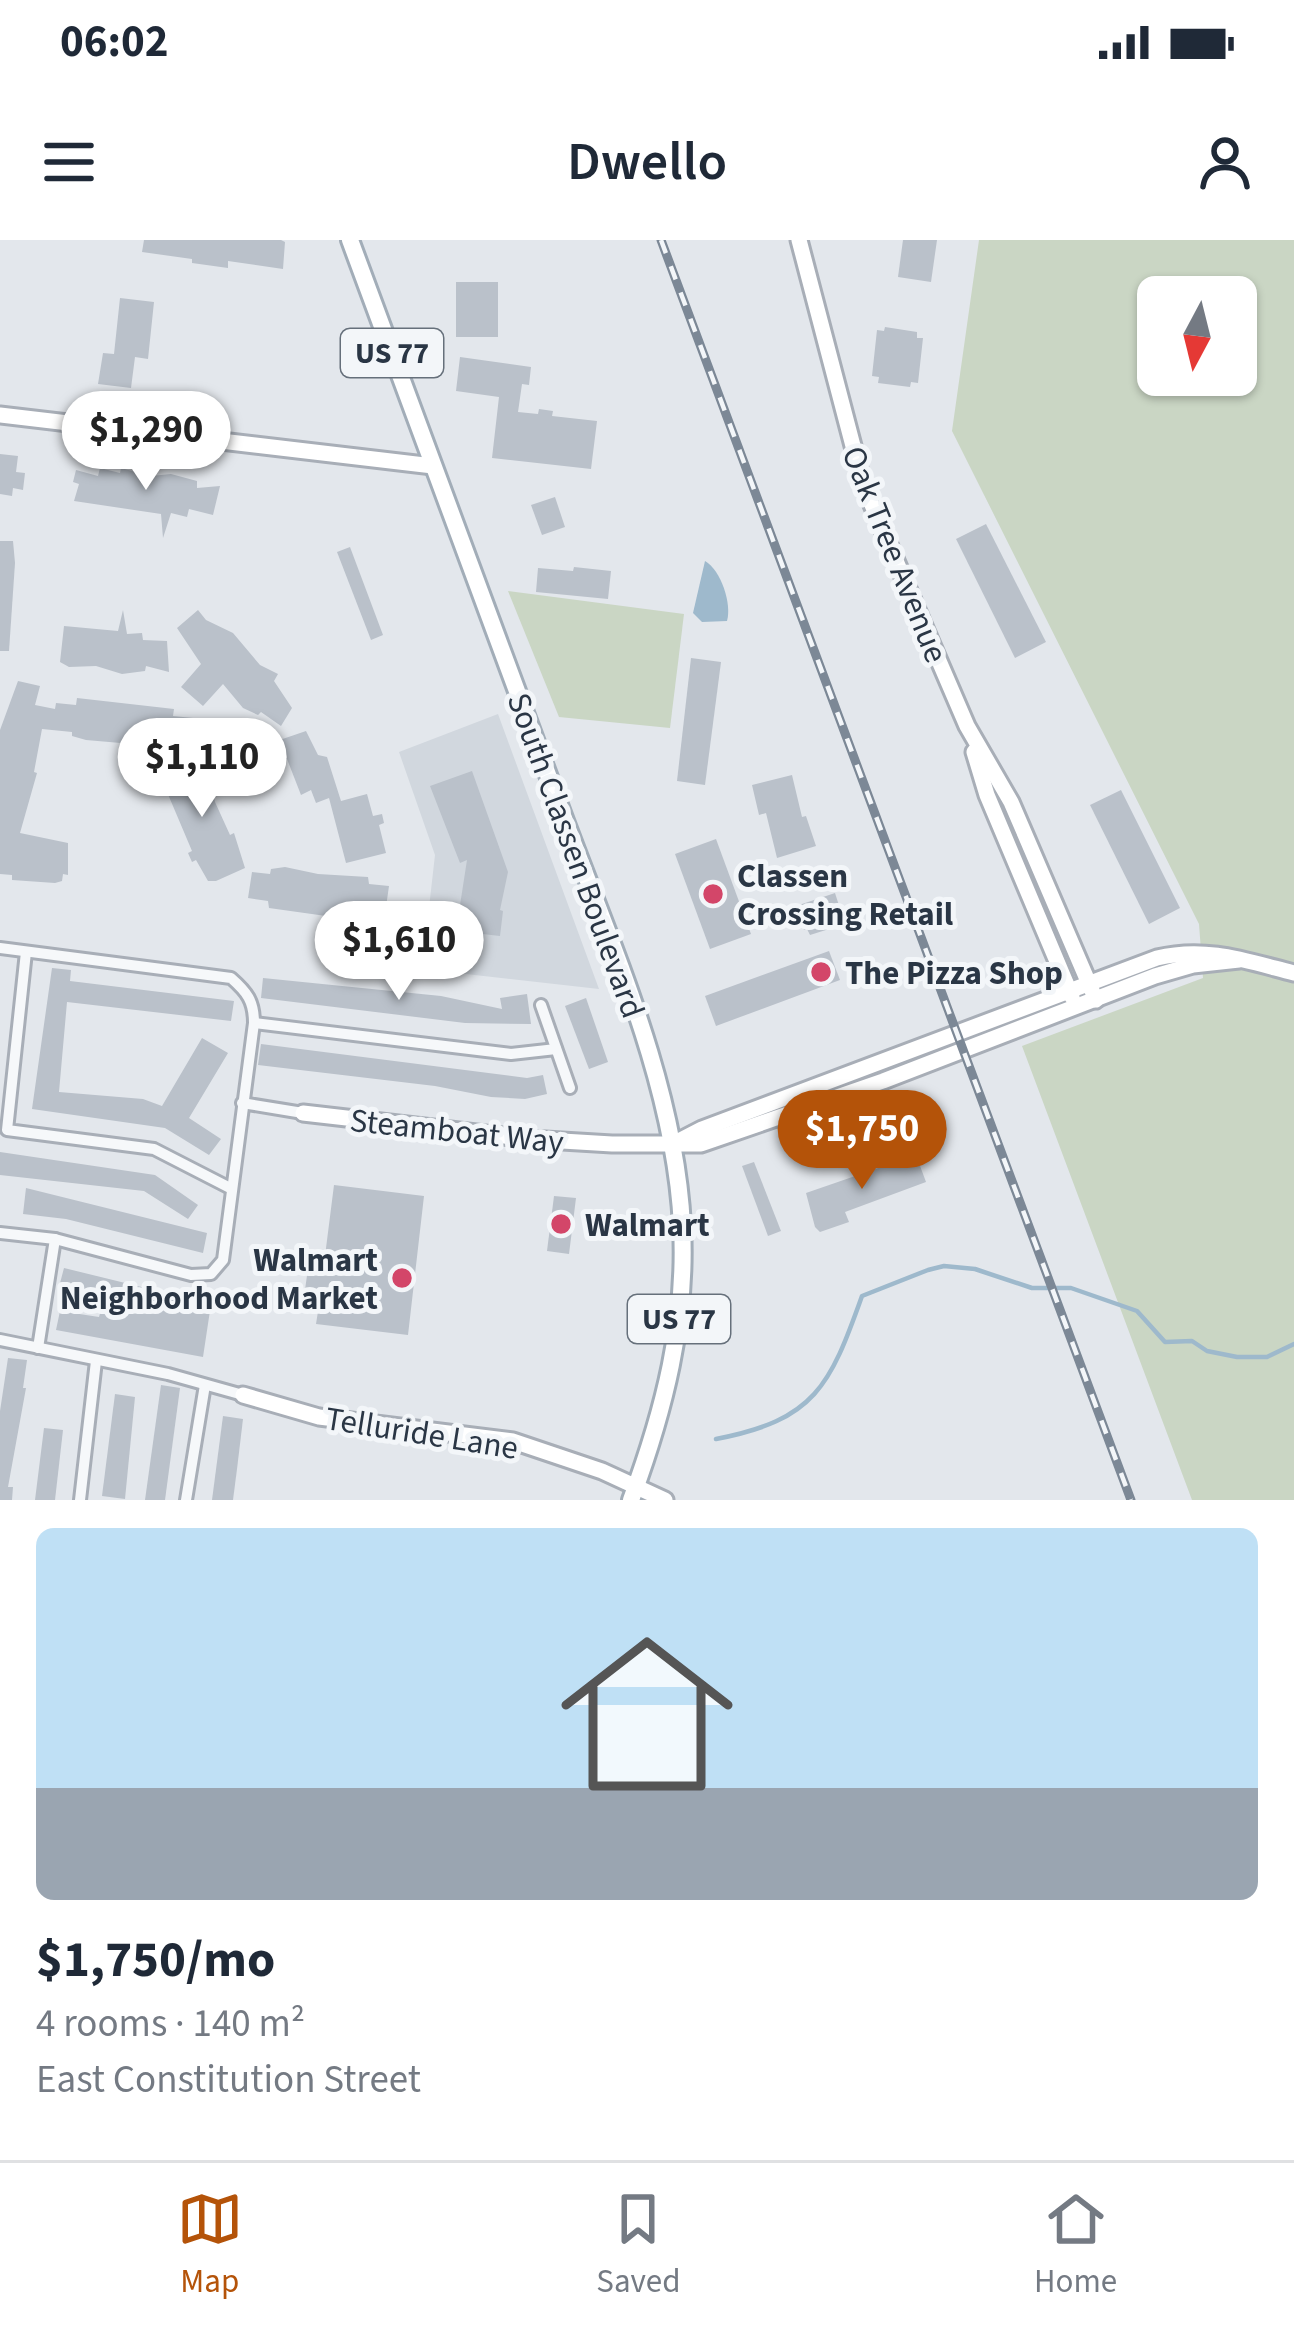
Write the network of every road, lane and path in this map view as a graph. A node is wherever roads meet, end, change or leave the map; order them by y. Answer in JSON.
{"nodes":[{"id":1,"x":350,"y":240,"type":"edge"},
{"id":2,"x":799,"y":240,"type":"edge"},
{"id":3,"x":0,"y":415,"type":"edge"},
{"id":4,"x":433,"y":466,"type":"junction"},
{"id":5,"x":1023,"y":855,"type":"junction"},
{"id":6,"x":0,"y":949,"type":"edge"},
{"id":7,"x":26,"y":952,"type":"junction"},
{"id":8,"x":1294,"y":973,"type":"edge"},
{"id":9,"x":1070,"y":990,"type":"junction"},
{"id":10,"x":1093,"y":991,"type":"junction"},
{"id":11,"x":541,"y":1005,"type":"dead end"},
{"id":12,"x":1077,"y":1007,"type":"junction"},
{"id":13,"x":254,"y":1023,"type":"junction"},
{"id":14,"x":556,"y":1049,"type":"junction"},
{"id":15,"x":570,"y":1088,"type":"dead end"},
{"id":16,"x":242,"y":1103,"type":"junction"},
{"id":17,"x":303,"y":1113,"type":"joint"},
{"id":18,"x":673,"y":1144,"type":"junction"},
{"id":19,"x":232,"y":1189,"type":"junction"},
{"id":20,"x":0,"y":1233,"type":"edge"},
{"id":21,"x":55,"y":1239,"type":"junction"},
{"id":22,"x":0,"y":1340,"type":"edge"},
{"id":23,"x":38,"y":1348,"type":"junction"},
{"id":24,"x":96,"y":1360,"type":"junction"},
{"id":25,"x":205,"y":1385,"type":"junction"},
{"id":26,"x":244,"y":1395,"type":"joint"},
{"id":27,"x":633,"y":1494,"type":"edge"},
{"id":28,"x":80,"y":1500,"type":"edge"},
{"id":29,"x":186,"y":1500,"type":"edge"},
{"id":30,"x":665,"y":1500,"type":"edge"}],
"edges":[{"from":1,"to":4,"type":"main road","name":"South Classen Boulevard","number":"US 77"},
{"from":2,"to":5,"type":"street","name":"Oak Tree Avenue"},
{"from":3,"to":4,"type":"street"},
{"from":4,"to":18,"type":"main road","name":"South Classen Boulevard","number":"US 77"},
{"from":5,"to":9,"type":"street","name":"Oak Tree Avenue"},
{"from":5,"to":10,"type":"street","name":"Oak Tree Avenue"},
{"from":6,"to":7,"type":"street"},
{"from":7,"to":13,"type":"street"},
{"from":7,"to":19,"type":"street"},
{"from":8,"to":10,"type":"street"},
{"from":9,"to":10,"type":"street"},
{"from":9,"to":12,"type":"street","name":"Oak Tree Avenue"},
{"from":9,"to":18,"type":"street"},
{"from":10,"to":12,"type":"street"},
{"from":11,"to":14,"type":"street","name":"Steamboat Way"},
{"from":12,"to":18,"type":"street"},
{"from":13,"to":14,"type":"street"},
{"from":13,"to":16,"type":"street"},
{"from":14,"to":15,"type":"street","name":"Steamboat Way"},
{"from":16,"to":17,"type":"street","name":"Steamboat Way"},
{"from":16,"to":19,"type":"street"},
{"from":17,"to":18,"type":"street","name":"Steamboat Way"},
{"from":18,"to":27,"type":"main road","name":"South Classen Boulevard","number":"US 77"},
{"from":19,"to":21,"type":"street"},
{"from":20,"to":21,"type":"street"},
{"from":21,"to":23,"type":"street"},
{"from":22,"to":23,"type":"street","name":"Telluride Lane"},
{"from":23,"to":24,"type":"street","name":"Telluride Lane"},
{"from":24,"to":25,"type":"street","name":"Telluride Lane"},
{"from":24,"to":28,"type":"street"},
{"from":25,"to":26,"type":"street","name":"Telluride Lane"},
{"from":25,"to":29,"type":"street"},
{"from":26,"to":27,"type":"street","name":"Telluride Lane"},
{"from":27,"to":30,"type":"street","name":"Telluride Lane"}]}
